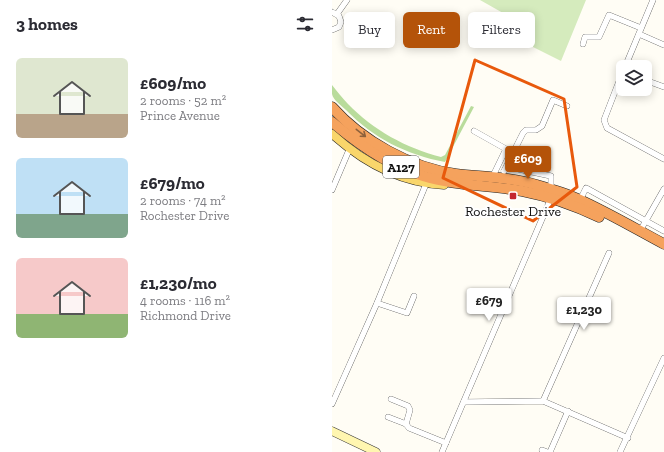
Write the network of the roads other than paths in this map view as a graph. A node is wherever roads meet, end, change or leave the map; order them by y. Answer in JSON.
{"nodes":[{"id":1,"x":347,"y":0,"type":"edge"},
{"id":2,"x":653,"y":0,"type":"edge"},
{"id":3,"x":335,"y":13,"type":"edge"},
{"id":4,"x":641,"y":28,"type":"junction"},
{"id":5,"x":332,"y":30,"type":"edge"},
{"id":6,"x":639,"y":34,"type":"junction"},
{"id":7,"x":583,"y":44,"type":"dead end"},
{"id":8,"x":664,"y":45,"type":"edge"},
{"id":9,"x":628,"y":60,"type":"edge"},
{"id":10,"x":652,"y":83,"type":"edge"},
{"id":11,"x":664,"y":87,"type":"edge"},
{"id":12,"x":616,"y":90,"type":"edge"},
{"id":13,"x":567,"y":106,"type":"dead end"},
{"id":14,"x":332,"y":107,"type":"edge"},
{"id":15,"x":332,"y":122,"type":"edge"},
{"id":16,"x":474,"y":131,"type":"dead end"},
{"id":17,"x":332,"y":134,"type":"edge"},
{"id":18,"x":349,"y":150,"type":"junction"},
{"id":19,"x":664,"y":159,"type":"edge"},
{"id":20,"x":499,"y":176,"type":"junction"},
{"id":21,"x":426,"y":184,"type":"junction"},
{"id":22,"x":481,"y":186,"type":"junction"},
{"id":23,"x":664,"y":189,"type":"edge"},
{"id":24,"x":332,"y":190,"type":"edge"},
{"id":25,"x":551,"y":194,"type":"junction"},
{"id":26,"x":580,"y":200,"type":"junction"},
{"id":27,"x":646,"y":220,"type":"junction"},
{"id":28,"x":640,"y":231,"type":"junction"},
{"id":29,"x":664,"y":231,"type":"edge"},
{"id":30,"x":664,"y":244,"type":"edge"},
{"id":31,"x":664,"y":252,"type":"edge"},
{"id":32,"x":609,"y":253,"type":"dead end"},
{"id":33,"x":414,"y":296,"type":"dead end"},
{"id":34,"x":377,"y":302,"type":"junction"},
{"id":35,"x":664,"y":358,"type":"edge"},
{"id":36,"x":392,"y":399,"type":"dead end"},
{"id":37,"x":543,"y":401,"type":"junction"},
{"id":38,"x":464,"y":402,"type":"junction"},
{"id":39,"x":332,"y":404,"type":"edge"},
{"id":40,"x":568,"y":411,"type":"junction"},
{"id":41,"x":388,"y":418,"type":"dead end"},
{"id":42,"x":406,"y":424,"type":"junction"},
{"id":43,"x":332,"y":431,"type":"edge"},
{"id":44,"x":628,"y":438,"type":"junction"},
{"id":45,"x":446,"y":443,"type":"junction"},
{"id":46,"x":376,"y":452,"type":"edge"},
{"id":47,"x":442,"y":452,"type":"edge"},
{"id":48,"x":550,"y":452,"type":"edge"},
{"id":49,"x":620,"y":452,"type":"edge"}],
"edges":[{"from":1,"to":3,"type":"street"},
{"from":2,"to":4,"type":"street"},
{"from":3,"to":5,"type":"street"},
{"from":4,"to":6,"type":"street"},
{"from":4,"to":7,"type":"street"},
{"from":6,"to":8,"type":"street"},
{"from":6,"to":9,"type":"street"},
{"from":10,"to":11,"type":"street"},
{"from":12,"to":19,"type":"street"},
{"from":13,"to":20,"type":"street"},
{"from":14,"to":20,"type":"highway","number":"A127","one_way":true},
{"from":15,"to":22,"type":"highway","number":"A127"},
{"from":16,"to":20,"type":"street"},
{"from":17,"to":18,"type":"main road"},
{"from":18,"to":21,"type":"main road"},
{"from":18,"to":24,"type":"street"},
{"from":20,"to":25,"type":"highway","number":"A127"},
{"from":21,"to":22,"type":"main road"},
{"from":21,"to":34,"type":"street"},
{"from":22,"to":25,"type":"highway","number":"A127"},
{"from":23,"to":27,"type":"street"},
{"from":25,"to":26,"type":"highway","number":"A127"},
{"from":25,"to":31,"type":"highway","number":"A127"},
{"from":25,"to":38,"type":"street"},
{"from":26,"to":27,"type":"street"},
{"from":26,"to":28,"type":"highway","number":"A127"},
{"from":27,"to":28,"type":"street"},
{"from":27,"to":29,"type":"street"},
{"from":28,"to":30,"type":"highway","number":"A127"},
{"from":32,"to":37,"type":"street"},
{"from":33,"to":34,"type":"street"},
{"from":34,"to":39,"type":"street"},
{"from":35,"to":44,"type":"street"},
{"from":36,"to":42,"type":"street"},
{"from":37,"to":38,"type":"street"},
{"from":37,"to":40,"type":"street"},
{"from":38,"to":45,"type":"street"},
{"from":40,"to":44,"type":"street"},
{"from":40,"to":48,"type":"street"},
{"from":41,"to":42,"type":"street"},
{"from":42,"to":45,"type":"street"},
{"from":43,"to":46,"type":"street"},
{"from":44,"to":49,"type":"street"},
{"from":45,"to":47,"type":"street"}]}
